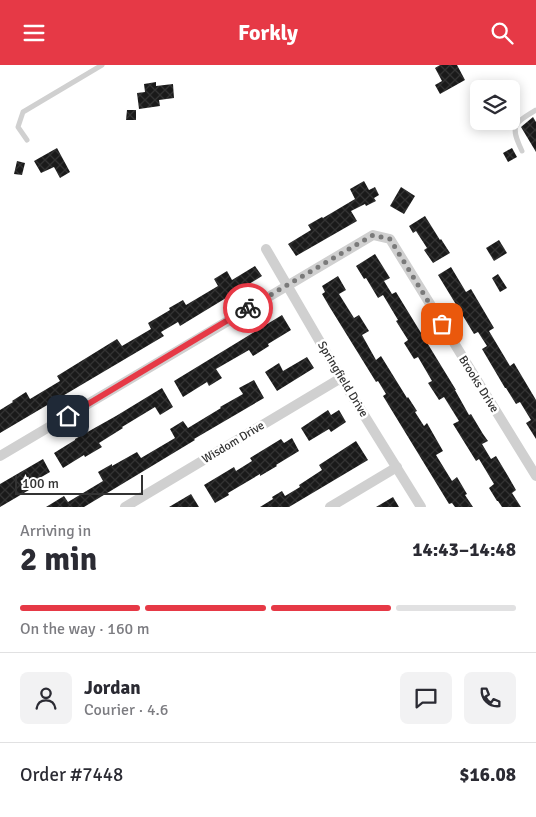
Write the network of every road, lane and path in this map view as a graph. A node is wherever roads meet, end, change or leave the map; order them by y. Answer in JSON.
{"nodes":[{"id":1,"x":102,"y":65,"type":"edge"},
{"id":2,"x":536,"y":110,"type":"edge"},
{"id":3,"x":27,"y":140,"type":"dead end"},
{"id":4,"x":522,"y":151,"type":"dead end"},
{"id":5,"x":266,"y":249,"type":"dead end"},
{"id":6,"x":287,"y":285,"type":"junction"},
{"id":7,"x":342,"y":378,"type":"junction"},
{"id":8,"x":0,"y":456,"type":"edge"},
{"id":9,"x":397,"y":467,"type":"junction"},
{"id":10,"x":536,"y":476,"type":"edge"},
{"id":11,"x":125,"y":507,"type":"edge"},
{"id":12,"x":330,"y":507,"type":"edge"},
{"id":13,"x":421,"y":507,"type":"edge"}],
"edges":[{"from":1,"to":3,"type":"lane"},
{"from":2,"to":4,"type":"lane"},
{"from":5,"to":6,"type":"street","name":"Springfield Drive"},
{"from":6,"to":7,"type":"street","name":"Springfield Drive"},
{"from":6,"to":8,"type":"street","name":"Brooks Drive"},
{"from":6,"to":10,"type":"street","name":"Brooks Drive"},
{"from":7,"to":9,"type":"street","name":"Springfield Drive"},
{"from":7,"to":11,"type":"street","name":"Wisdom Drive"},
{"from":9,"to":12,"type":"street"},
{"from":9,"to":13,"type":"street","name":"Springfield Drive"}]}
